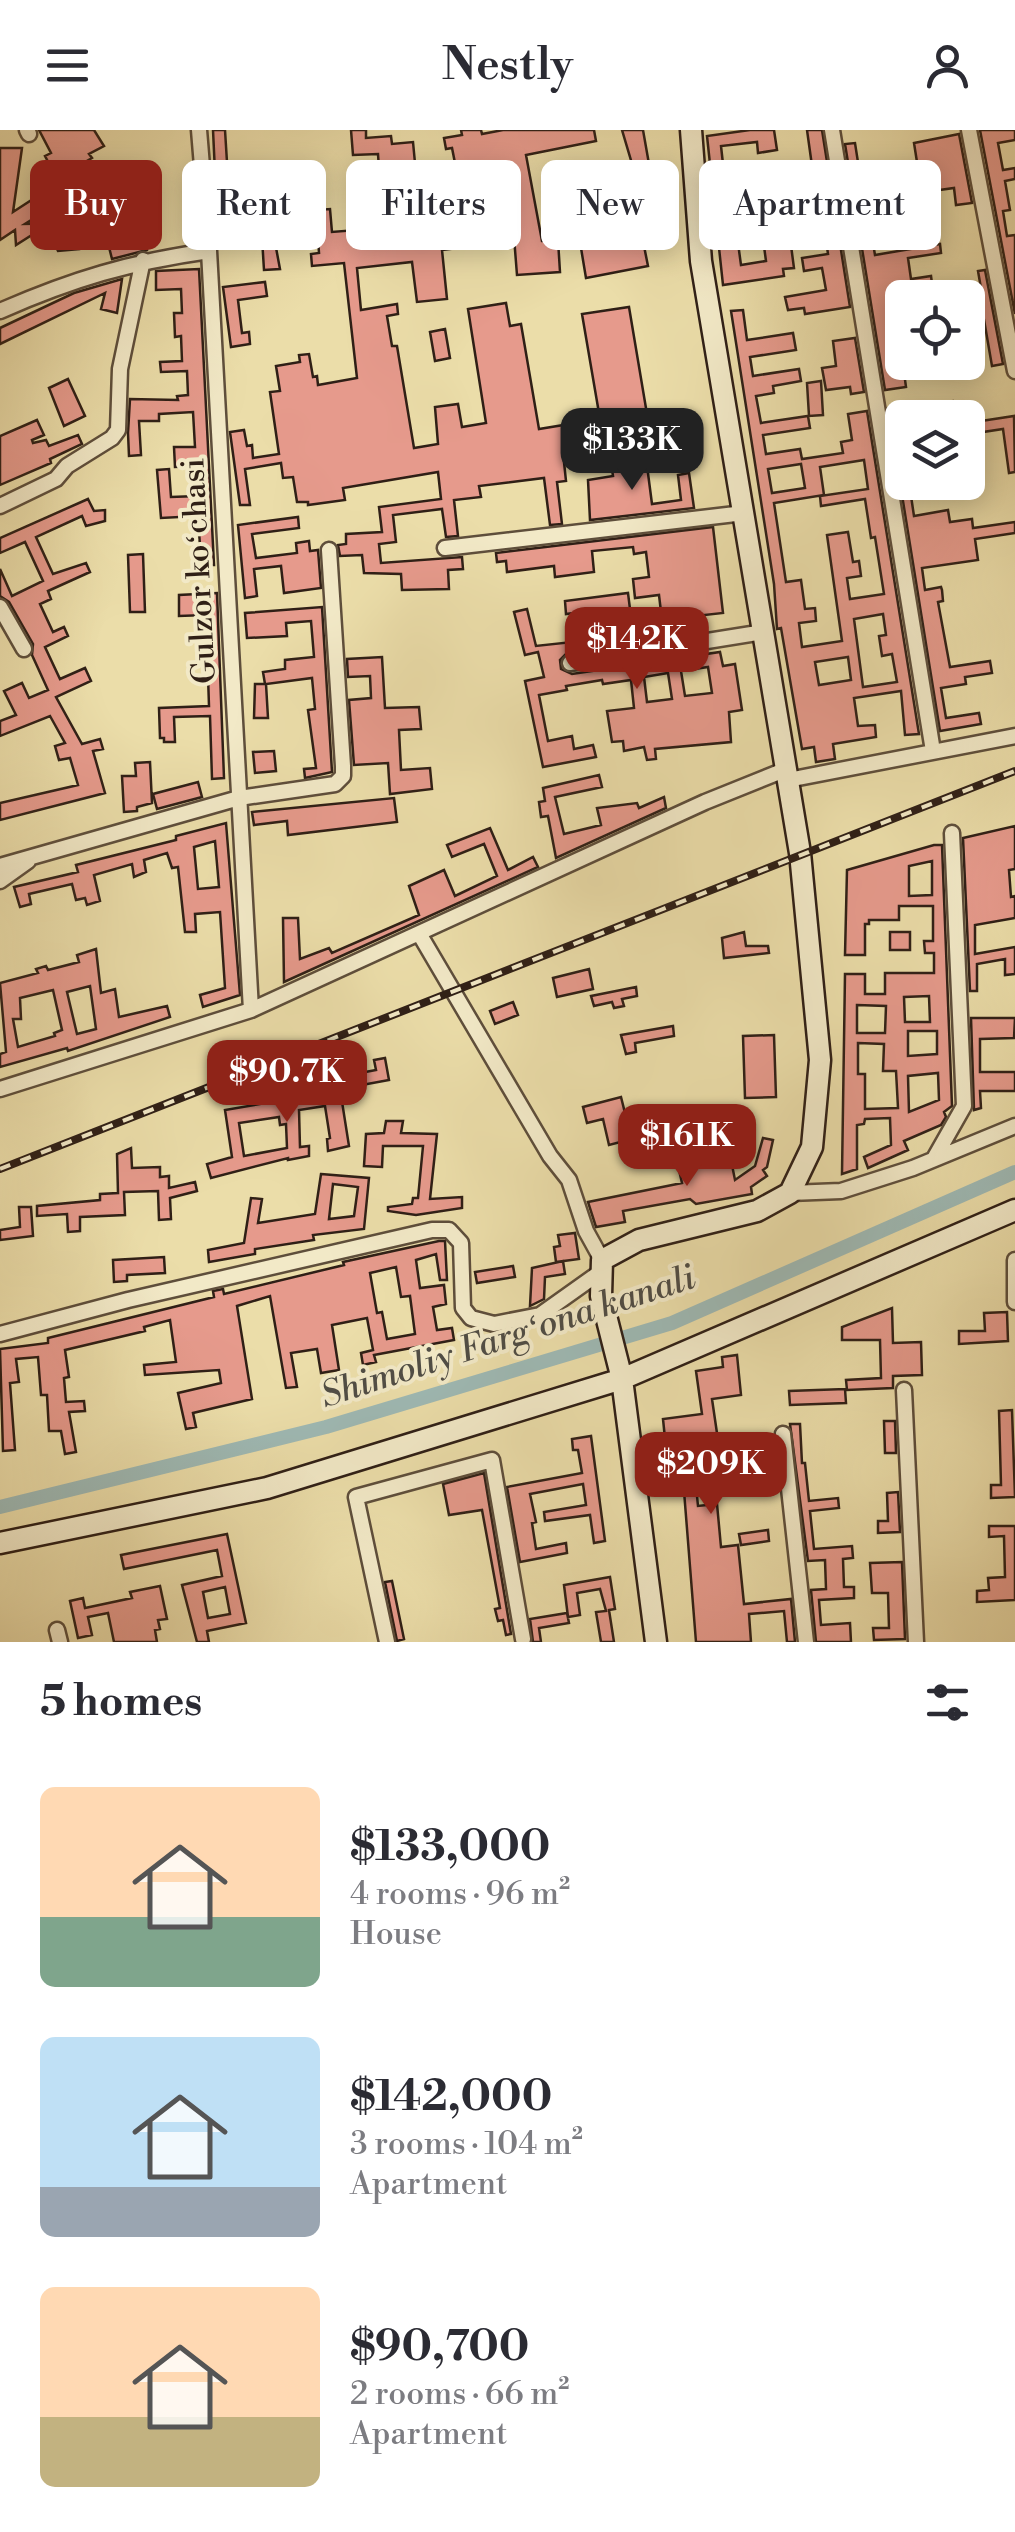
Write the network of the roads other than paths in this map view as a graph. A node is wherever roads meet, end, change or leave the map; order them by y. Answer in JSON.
{"nodes":[{"id":1,"x":198,"y":130,"type":"edge"},
{"id":2,"x":692,"y":130,"type":"edge"},
{"id":3,"x":832,"y":130,"type":"edge"},
{"id":4,"x":969,"y":130,"type":"edge"},
{"id":5,"x":201,"y":160,"type":"edge"},
{"id":6,"x":209,"y":250,"type":"joint"},
{"id":7,"x":143,"y":260,"type":"junction"},
{"id":8,"x":0,"y":310,"type":"edge"},
{"id":9,"x":1015,"y":371,"type":"edge"},
{"id":10,"x":0,"y":506,"type":"edge"},
{"id":11,"x":744,"y":513,"type":"junction"},
{"id":12,"x":446,"y":548,"type":"dead end"},
{"id":13,"x":329,"y":550,"type":"dead end"},
{"id":14,"x":0,"y":607,"type":"edge"},
{"id":15,"x":764,"y":632,"type":"junction"},
{"id":16,"x":24,"y":649,"type":"dead end"},
{"id":17,"x":570,"y":662,"type":"dead end"},
{"id":18,"x":1015,"y":736,"type":"edge"},
{"id":19,"x":933,"y":751,"type":"junction"},
{"id":20,"x":788,"y":774,"type":"junction"},
{"id":21,"x":240,"y":798,"type":"junction"},
{"id":22,"x":952,"y":833,"type":"dead end"},
{"id":23,"x":32,"y":857,"type":"junction"},
{"id":24,"x":0,"y":866,"type":"edge"},
{"id":25,"x":0,"y":880,"type":"edge"},
{"id":26,"x":420,"y":935,"type":"junction"},
{"id":27,"x":251,"y":1010,"type":"junction"},
{"id":28,"x":0,"y":1089,"type":"edge"},
{"id":29,"x":1015,"y":1126,"type":"edge"},
{"id":30,"x":935,"y":1157,"type":"junction"},
{"id":31,"x":790,"y":1193,"type":"junction"},
{"id":32,"x":1015,"y":1210,"type":"edge"},
{"id":33,"x":1015,"y":1260,"type":"edge"},
{"id":34,"x":601,"y":1266,"type":"junction"},
{"id":35,"x":1015,"y":1302,"type":"edge"},
{"id":36,"x":0,"y":1334,"type":"edge"},
{"id":37,"x":622,"y":1379,"type":"junction"},
{"id":38,"x":904,"y":1390,"type":"dead end"},
{"id":39,"x":783,"y":1434,"type":"dead end"},
{"id":40,"x":0,"y":1544,"type":"edge"},
{"id":41,"x":524,"y":1639,"type":"dead end"},
{"id":42,"x":387,"y":1642,"type":"edge"},
{"id":43,"x":656,"y":1642,"type":"edge"},
{"id":44,"x":806,"y":1642,"type":"edge"},
{"id":45,"x":916,"y":1642,"type":"edge"}],
"edges":[{"from":1,"to":5,"type":"street","name":"Gulzor koʻchasi"},
{"from":2,"to":11,"type":"main road"},
{"from":3,"to":19,"type":"street"},
{"from":4,"to":9,"type":"street"},
{"from":6,"to":7,"type":"street"},
{"from":6,"to":21,"type":"street","name":"Gulzor koʻchasi"},
{"from":7,"to":8,"type":"street"},
{"from":7,"to":10,"type":"street"},
{"from":11,"to":12,"type":"street"},
{"from":11,"to":15,"type":"main road"},
{"from":13,"to":21,"type":"street"},
{"from":14,"to":16,"type":"street"},
{"from":15,"to":17,"type":"street"},
{"from":15,"to":20,"type":"main road"},
{"from":18,"to":19,"type":"street"},
{"from":19,"to":20,"type":"street"},
{"from":20,"to":26,"type":"street"},
{"from":20,"to":31,"type":"main road"},
{"from":21,"to":23,"type":"street"},
{"from":21,"to":27,"type":"street","name":"Gulzor koʻchasi"},
{"from":22,"to":30,"type":"street"},
{"from":23,"to":24,"type":"street"},
{"from":23,"to":25,"type":"street"},
{"from":26,"to":27,"type":"street"},
{"from":26,"to":34,"type":"street"},
{"from":27,"to":28,"type":"street"},
{"from":29,"to":30,"type":"street"},
{"from":30,"to":31,"type":"street"},
{"from":31,"to":34,"type":"main road"},
{"from":32,"to":37,"type":"main road"},
{"from":33,"to":35,"type":"street"},
{"from":34,"to":36,"type":"street"},
{"from":34,"to":37,"type":"main road"},
{"from":37,"to":40,"type":"main road"},
{"from":37,"to":43,"type":"main road"},
{"from":38,"to":45,"type":"street"},
{"from":39,"to":44,"type":"street"},
{"from":41,"to":42,"type":"street"}]}
